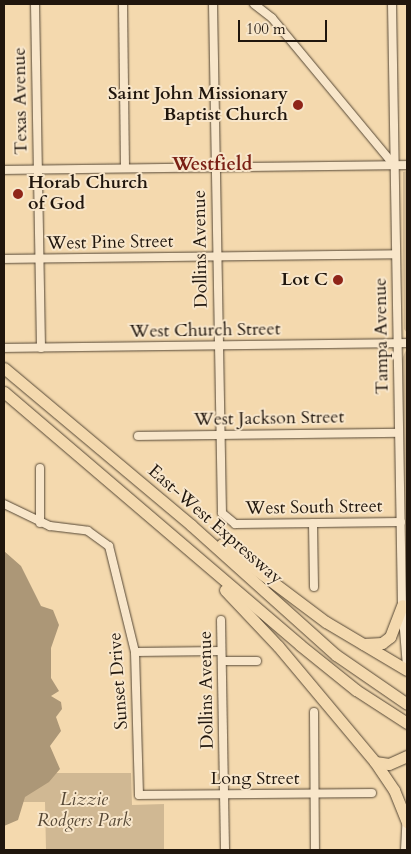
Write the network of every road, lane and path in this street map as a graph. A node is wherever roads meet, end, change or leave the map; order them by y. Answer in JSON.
{"nodes":[{"id":1,"x":35,"y":4,"type":"edge"},
{"id":2,"x":123,"y":4,"type":"edge"},
{"id":3,"x":213,"y":4,"type":"edge"},
{"id":4,"x":254,"y":4,"type":"edge"},
{"id":5,"x":392,"y":4,"type":"edge"},
{"id":6,"x":394,"y":165,"type":"junction"},
{"id":7,"x":407,"y":165,"type":"edge"},
{"id":8,"x":214,"y":167,"type":"junction"},
{"id":9,"x":125,"y":168,"type":"junction"},
{"id":10,"x":37,"y":169,"type":"junction"},
{"id":11,"x":4,"y":170,"type":"edge"},
{"id":12,"x":396,"y":254,"type":"junction"},
{"id":13,"x":216,"y":256,"type":"junction"},
{"id":14,"x":4,"y":259,"type":"edge"},
{"id":15,"x":39,"y":259,"type":"junction"},
{"id":16,"x":407,"y":343,"type":"edge"},
{"id":17,"x":397,"y":344,"type":"junction"},
{"id":18,"x":217,"y":346,"type":"junction"},
{"id":19,"x":4,"y":348,"type":"edge"},
{"id":20,"x":41,"y":348,"type":"junction"},
{"id":21,"x":4,"y":368,"type":"edge"},
{"id":22,"x":4,"y":392,"type":"edge"},
{"id":23,"x":400,"y":433,"type":"junction"},
{"id":24,"x":219,"y":434,"type":"junction"},
{"id":25,"x":138,"y":436,"type":"dead end"},
{"id":26,"x":40,"y":468,"type":"dead end"},
{"id":27,"x":4,"y":504,"type":"edge"},
{"id":28,"x":229,"y":522,"type":"joint"},
{"id":29,"x":401,"y":522,"type":"junction"},
{"id":30,"x":40,"y":523,"type":"junction"},
{"id":31,"x":313,"y":524,"type":"junction"},
{"id":32,"x":191,"y":525,"type":"junction"},
{"id":33,"x":189,"y":553,"type":"junction"},
{"id":34,"x":314,"y":587,"type":"dead end"},
{"id":35,"x":402,"y":605,"type":"junction"},
{"id":36,"x":222,"y":620,"type":"dead end"},
{"id":37,"x":363,"y":644,"type":"junction"},
{"id":38,"x":222,"y":650,"type":"junction"},
{"id":39,"x":135,"y":652,"type":"junction"},
{"id":40,"x":222,"y":661,"type":"junction"},
{"id":41,"x":258,"y":661,"type":"dead end"},
{"id":42,"x":407,"y":668,"type":"edge"},
{"id":43,"x":407,"y":704,"type":"edge"},
{"id":44,"x":314,"y":712,"type":"dead end"},
{"id":45,"x":407,"y":723,"type":"edge"},
{"id":46,"x":407,"y":756,"type":"edge"},
{"id":47,"x":375,"y":762,"type":"junction"},
{"id":48,"x":372,"y":793,"type":"dead end"},
{"id":49,"x":224,"y":794,"type":"junction"},
{"id":50,"x":315,"y":794,"type":"junction"},
{"id":51,"x":139,"y":795,"type":"joint"},
{"id":52,"x":407,"y":813,"type":"edge"},
{"id":53,"x":407,"y":822,"type":"edge"},
{"id":54,"x":225,"y":850,"type":"edge"},
{"id":55,"x":315,"y":850,"type":"edge"},
{"id":56,"x":405,"y":850,"type":"edge"}],
"edges":[{"from":1,"to":10,"type":"street","name":"Texas Avenue"},
{"from":2,"to":9,"type":"street"},
{"from":3,"to":8,"type":"street","name":"Dollins Avenue"},
{"from":4,"to":6,"type":"street"},
{"from":5,"to":6,"type":"street","name":"Tampa Avenue"},
{"from":6,"to":7,"type":"street"},
{"from":6,"to":8,"type":"street"},
{"from":6,"to":12,"type":"street","name":"Tampa Avenue"},
{"from":8,"to":9,"type":"street"},
{"from":8,"to":13,"type":"street","name":"Dollins Avenue"},
{"from":9,"to":10,"type":"street"},
{"from":10,"to":11,"type":"street"},
{"from":10,"to":15,"type":"street","name":"Texas Avenue"},
{"from":12,"to":13,"type":"street","name":"West Pine Street"},
{"from":12,"to":17,"type":"street","name":"Tampa Avenue"},
{"from":13,"to":15,"type":"street","name":"West Pine Street"},
{"from":13,"to":18,"type":"street","name":"Dollins Avenue"},
{"from":14,"to":15,"type":"street","name":"West Pine Street"},
{"from":15,"to":20,"type":"street","name":"Texas Avenue"},
{"from":16,"to":17,"type":"street","name":"West Church Street"},
{"from":17,"to":18,"type":"street","name":"West Church Street"},
{"from":17,"to":23,"type":"street","name":"Tampa Avenue"},
{"from":18,"to":20,"type":"street","name":"West Church Street"},
{"from":18,"to":24,"type":"street","name":"Dollins Avenue"},
{"from":19,"to":20,"type":"street","name":"West Church Street"},
{"from":21,"to":32,"type":"highway","name":"East-West Expressway"},
{"from":22,"to":33,"type":"highway","name":"East-West Expressway"},
{"from":23,"to":24,"type":"street","name":"West Jackson Street"},
{"from":23,"to":29,"type":"street","name":"Tampa Avenue"},
{"from":24,"to":25,"type":"street","name":"West Jackson Street"},
{"from":24,"to":28,"type":"street","name":"Dollins Avenue"},
{"from":26,"to":30,"type":"street"},
{"from":27,"to":30,"type":"street"},
{"from":28,"to":31,"type":"street","name":"West South Street"},
{"from":29,"to":31,"type":"street","name":"West South Street"},
{"from":29,"to":35,"type":"street","name":"Tampa Avenue"},
{"from":30,"to":39,"type":"street","name":"Sunset Drive"},
{"from":31,"to":34,"type":"street"},
{"from":32,"to":37,"type":"highway"},
{"from":32,"to":43,"type":"highway","name":"East-West Expressway"},
{"from":33,"to":45,"type":"highway","name":"East-West Expressway"},
{"from":33,"to":47,"type":"highway"},
{"from":35,"to":37,"type":"highway"},
{"from":35,"to":42,"type":"street","name":"Tampa Avenue"},
{"from":36,"to":38,"type":"street","name":"Dollins Avenue"},
{"from":37,"to":42,"type":"highway"},
{"from":38,"to":39,"type":"street"},
{"from":38,"to":40,"type":"street","name":"Dollins Avenue"},
{"from":39,"to":51,"type":"street","name":"Sunset Drive"},
{"from":40,"to":41,"type":"street"},
{"from":40,"to":49,"type":"street","name":"Dollins Avenue"},
{"from":44,"to":50,"type":"street"},
{"from":46,"to":47,"type":"highway"},
{"from":47,"to":53,"type":"highway"},
{"from":48,"to":50,"type":"street","name":"Long Street"},
{"from":49,"to":50,"type":"street","name":"Long Street"},
{"from":49,"to":51,"type":"street","name":"Long Street"},
{"from":49,"to":54,"type":"street","name":"Dollins Avenue"},
{"from":50,"to":55,"type":"street"},
{"from":52,"to":53,"type":"street"},
{"from":53,"to":56,"type":"street"}]}
